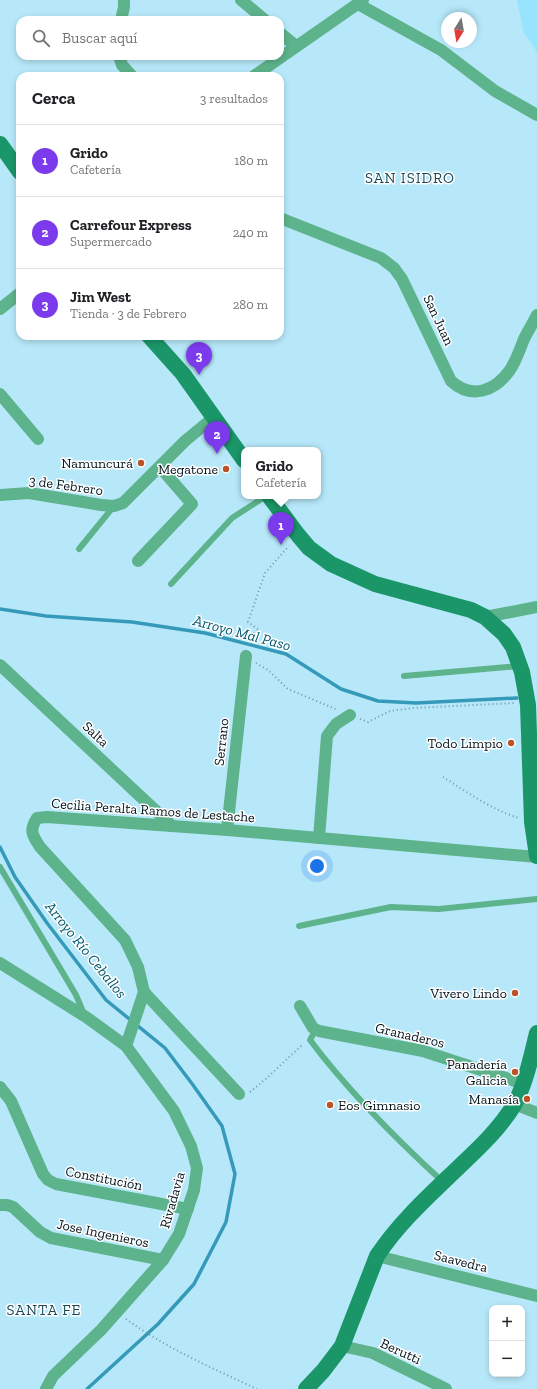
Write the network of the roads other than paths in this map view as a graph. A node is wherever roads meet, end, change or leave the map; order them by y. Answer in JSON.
{"nodes":[{"id":1,"x":124,"y":0,"type":"edge"},
{"id":2,"x":241,"y":0,"type":"edge"},
{"id":3,"x":361,"y":2,"type":"edge"},
{"id":4,"x":122,"y":16,"type":"edge"},
{"id":5,"x":260,"y":16,"type":"edge"},
{"id":6,"x":284,"y":36,"type":"edge"},
{"id":7,"x":296,"y":46,"type":"junction"},
{"id":8,"x":284,"y":55,"type":"edge"},
{"id":9,"x":121,"y":60,"type":"edge"},
{"id":10,"x":276,"y":60,"type":"edge"},
{"id":11,"x":128,"y":72,"type":"edge"},
{"id":12,"x":260,"y":72,"type":"edge"},
{"id":13,"x":537,"y":115,"type":"edge"},
{"id":14,"x":0,"y":144,"type":"edge"},
{"id":15,"x":16,"y":166,"type":"edge"},
{"id":16,"x":284,"y":220,"type":"edge"},
{"id":17,"x":16,"y":296,"type":"edge"},
{"id":18,"x":0,"y":309,"type":"edge"},
{"id":19,"x":537,"y":314,"type":"edge"},
{"id":20,"x":153,"y":340,"type":"edge"},
{"id":21,"x":0,"y":394,"type":"edge"},
{"id":22,"x":214,"y":417,"type":"junction"},
{"id":23,"x":38,"y":439,"type":"dead end"},
{"id":24,"x":241,"y":456,"type":"edge"},
{"id":25,"x":160,"y":466,"type":"junction"},
{"id":26,"x":0,"y":495,"type":"edge"},
{"id":27,"x":263,"y":499,"type":"edge"},
{"id":28,"x":270,"y":499,"type":"edge"},
{"id":29,"x":114,"y":506,"type":"junction"},
{"id":30,"x":78,"y":549,"type":"dead end"},
{"id":31,"x":138,"y":561,"type":"dead end"},
{"id":32,"x":171,"y":584,"type":"dead end"},
{"id":33,"x":537,"y":607,"type":"edge"},
{"id":34,"x":485,"y":617,"type":"junction"},
{"id":35,"x":246,"y":656,"type":"road end"},
{"id":36,"x":0,"y":665,"type":"edge"},
{"id":37,"x":520,"y":666,"type":"junction"},
{"id":38,"x":404,"y":676,"type":"dead end"},
{"id":39,"x":532,"y":705,"type":"edge"},
{"id":40,"x":350,"y":714,"type":"road end"},
{"id":41,"x":534,"y":822,"type":"edge"},
{"id":42,"x":172,"y":826,"type":"junction"},
{"id":43,"x":227,"y":830,"type":"junction"},
{"id":44,"x":319,"y":838,"type":"junction"},
{"id":45,"x":537,"y":857,"type":"edge"},
{"id":46,"x":0,"y":867,"type":"edge"},
{"id":47,"x":537,"y":898,"type":"edge"},
{"id":48,"x":299,"y":926,"type":"dead end"},
{"id":49,"x":0,"y":962,"type":"edge"},
{"id":50,"x":144,"y":992,"type":"junction"},
{"id":51,"x":300,"y":1006,"type":"dead end"},
{"id":52,"x":86,"y":1017,"type":"junction"},
{"id":53,"x":316,"y":1030,"type":"junction"},
{"id":54,"x":537,"y":1033,"type":"edge"},
{"id":55,"x":126,"y":1046,"type":"junction"},
{"id":56,"x":524,"y":1084,"type":"junction"},
{"id":57,"x":0,"y":1087,"type":"edge"},
{"id":58,"x":239,"y":1094,"type":"road end"},
{"id":59,"x":514,"y":1104,"type":"junction"},
{"id":60,"x":537,"y":1113,"type":"edge"},
{"id":61,"x":443,"y":1182,"type":"junction"},
{"id":62,"x":0,"y":1205,"type":"edge"},
{"id":63,"x":188,"y":1209,"type":"junction"},
{"id":64,"x":377,"y":1256,"type":"junction"},
{"id":65,"x":162,"y":1260,"type":"junction"},
{"id":66,"x":537,"y":1296,"type":"edge"},
{"id":67,"x":342,"y":1346,"type":"junction"},
{"id":68,"x":46,"y":1389,"type":"edge"},
{"id":69,"x":306,"y":1389,"type":"edge"},
{"id":70,"x":446,"y":1389,"type":"edge"}],
"edges":[{"from":1,"to":4,"type":"street"},
{"from":2,"to":5,"type":"street"},
{"from":3,"to":7,"type":"street"},
{"from":3,"to":13,"type":"street"},
{"from":6,"to":7,"type":"street"},
{"from":7,"to":8,"type":"street"},
{"from":9,"to":11,"type":"street"},
{"from":10,"to":12,"type":"street"},
{"from":14,"to":15,"type":"main road"},
{"from":16,"to":19,"type":"street","name":"San Juan"},
{"from":17,"to":18,"type":"street"},
{"from":20,"to":22,"type":"main road"},
{"from":21,"to":23,"type":"street"},
{"from":22,"to":24,"type":"main road"},
{"from":22,"to":25,"type":"street","name":"3 de Febrero"},
{"from":25,"to":29,"type":"street","name":"3 de Febrero"},
{"from":25,"to":31,"type":"street"},
{"from":26,"to":29,"type":"street","name":"3 de Febrero"},
{"from":27,"to":32,"type":"lane"},
{"from":28,"to":34,"type":"main road"},
{"from":29,"to":30,"type":"lane"},
{"from":33,"to":34,"type":"street"},
{"from":34,"to":37,"type":"main road"},
{"from":35,"to":43,"type":"street","name":"Serrano"},
{"from":36,"to":42,"type":"street","name":"Salta"},
{"from":37,"to":38,"type":"lane"},
{"from":37,"to":39,"type":"main road"},
{"from":39,"to":41,"type":"main road"},
{"from":40,"to":44,"type":"street"},
{"from":41,"to":45,"type":"main road"},
{"from":42,"to":43,"type":"street","name":"Cecilia Peralta Ramos de Lestache"},
{"from":42,"to":50,"type":"street","name":"Cecilia Peralta Ramos de Lestache"},
{"from":43,"to":44,"type":"street","name":"Cecilia Peralta Ramos de Lestache"},
{"from":44,"to":45,"type":"street","name":"Cecilia Peralta Ramos de Lestache"},
{"from":46,"to":52,"type":"lane"},
{"from":47,"to":48,"type":"lane"},
{"from":49,"to":52,"type":"street","name":"Rivadavia"},
{"from":50,"to":55,"type":"street"},
{"from":50,"to":58,"type":"street"},
{"from":51,"to":53,"type":"street"},
{"from":52,"to":55,"type":"street","name":"Rivadavia"},
{"from":53,"to":56,"type":"street","name":"Granaderos"},
{"from":53,"to":61,"type":"lane"},
{"from":54,"to":56,"type":"main road"},
{"from":55,"to":63,"type":"street","name":"Rivadavia"},
{"from":56,"to":59,"type":"main road"},
{"from":57,"to":63,"type":"street","name":"Constitución"},
{"from":59,"to":60,"type":"street"},
{"from":59,"to":61,"type":"main road"},
{"from":61,"to":64,"type":"main road"},
{"from":62,"to":65,"type":"street","name":"Jose Ingenieros"},
{"from":63,"to":65,"type":"street","name":"Rivadavia"},
{"from":64,"to":66,"type":"street","name":"Saavedra"},
{"from":64,"to":67,"type":"main road"},
{"from":65,"to":68,"type":"street","name":"Rivadavia"},
{"from":67,"to":69,"type":"main road"},
{"from":67,"to":70,"type":"street","name":"Berutti"}]}
